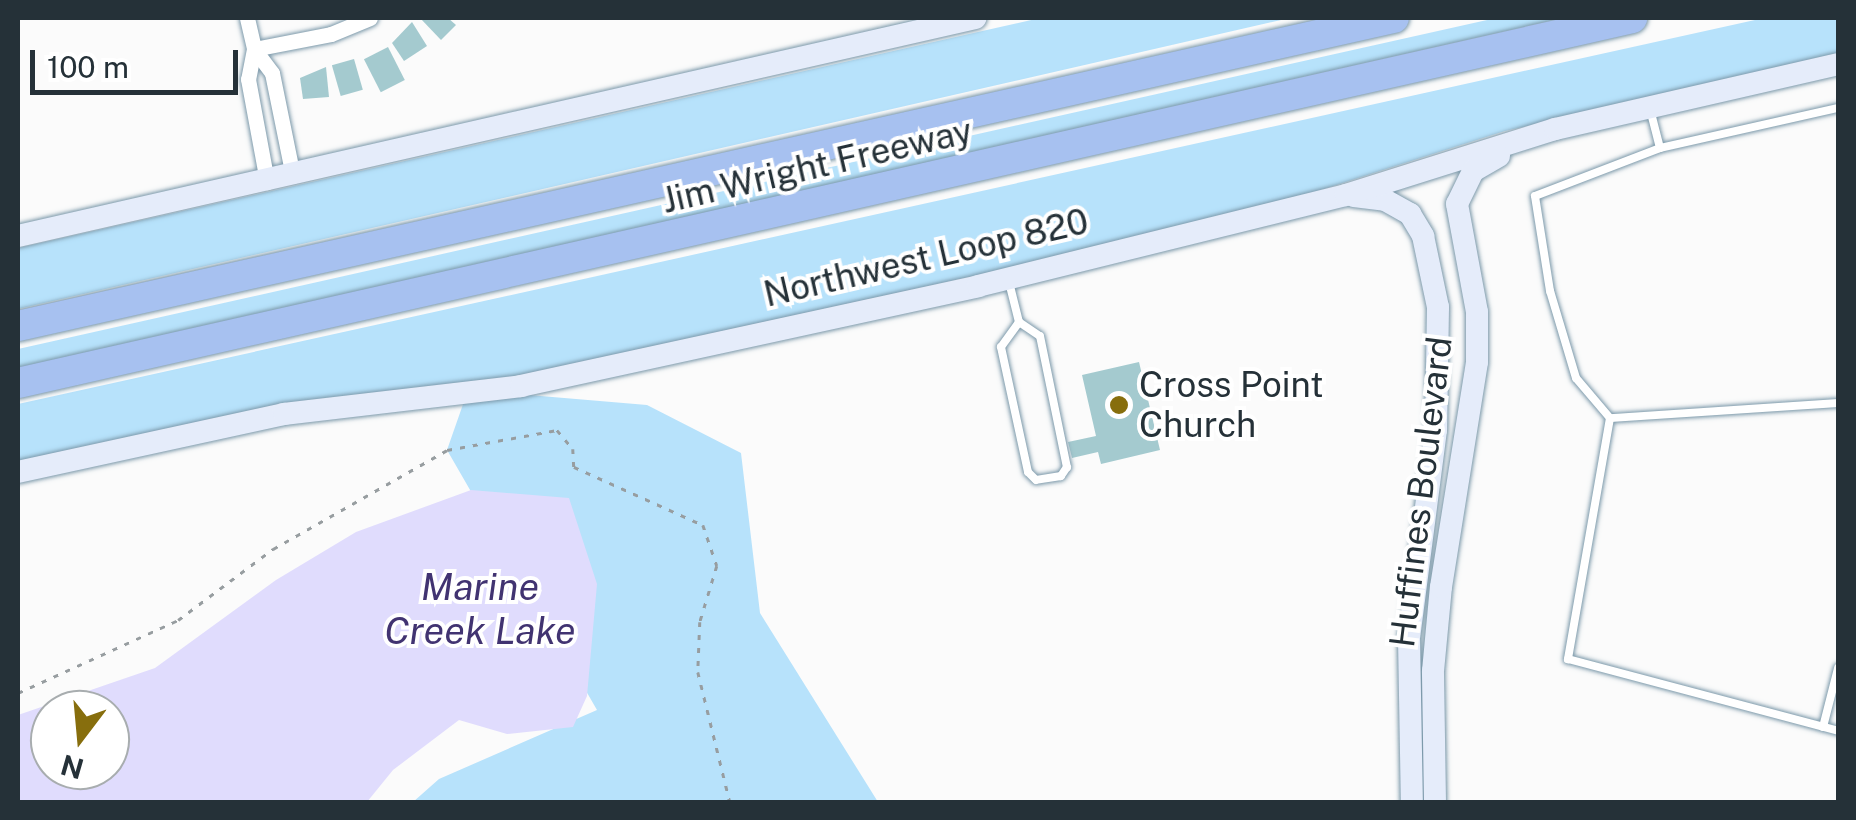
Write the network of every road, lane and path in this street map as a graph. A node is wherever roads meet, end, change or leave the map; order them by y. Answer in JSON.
{"nodes":[{"id":1,"x":247,"y":18,"type":"edge"},
{"id":2,"x":370,"y":18,"type":"edge"},
{"id":3,"x":975,"y":18,"type":"edge"},
{"id":4,"x":1394,"y":18,"type":"edge"},
{"id":5,"x":1632,"y":18,"type":"edge"},
{"id":6,"x":254,"y":49,"type":"junction"},
{"id":7,"x":1838,"y":64,"type":"edge"},
{"id":8,"x":1650,"y":107,"type":"junction"},
{"id":9,"x":1838,"y":108,"type":"edge"},
{"id":10,"x":1555,"y":130,"type":"junction"},
{"id":11,"x":1660,"y":148,"type":"junction"},
{"id":12,"x":293,"y":176,"type":"junction"},
{"id":13,"x":267,"y":182,"type":"junction"},
{"id":14,"x":1346,"y":194,"type":"junction"},
{"id":15,"x":18,"y":236,"type":"edge"},
{"id":16,"x":1008,"y":278,"type":"junction"},
{"id":17,"x":1019,"y":322,"type":"junction"},
{"id":18,"x":18,"y":326,"type":"edge"},
{"id":19,"x":18,"y":383,"type":"edge"},
{"id":20,"x":1838,"y":403,"type":"edge"},
{"id":21,"x":1610,"y":418,"type":"junction"},
{"id":22,"x":1436,"y":430,"type":"junction"},
{"id":23,"x":1469,"y":434,"type":"junction"},
{"id":24,"x":18,"y":472,"type":"edge"},
{"id":25,"x":1838,"y":668,"type":"edge"},
{"id":26,"x":18,"y":693,"type":"edge"},
{"id":27,"x":1822,"y":727,"type":"junction"},
{"id":28,"x":1838,"y":731,"type":"edge"},
{"id":29,"x":730,"y":802,"type":"edge"},
{"id":30,"x":1412,"y":802,"type":"edge"},
{"id":31,"x":1436,"y":802,"type":"edge"}],
"edges":[{"from":1,"to":6,"type":"street"},
{"from":2,"to":6,"type":"street"},
{"from":3,"to":12,"type":"main road"},
{"from":4,"to":18,"type":"highway","name":"Jim Wright Freeway"},
{"from":5,"to":19,"type":"highway","name":"Jim Wright Freeway"},
{"from":6,"to":12,"type":"street"},
{"from":6,"to":13,"type":"street"},
{"from":7,"to":8,"type":"main road","name":"Northwest Loop 820"},
{"from":8,"to":10,"type":"main road","name":"Northwest Loop 820"},
{"from":8,"to":11,"type":"lane"},
{"from":9,"to":11,"type":"lane"},
{"from":10,"to":14,"type":"main road","name":"Northwest Loop 820"},
{"from":10,"to":23,"type":"main road","name":"Huffines Boulevard"},
{"from":11,"to":21,"type":"lane"},
{"from":12,"to":13,"type":"main road"},
{"from":13,"to":15,"type":"main road"},
{"from":14,"to":16,"type":"main road","name":"Northwest Loop 820"},
{"from":14,"to":22,"type":"main road","name":"Huffines Boulevard"},
{"from":16,"to":17,"type":"lane"},
{"from":16,"to":24,"type":"main road","name":"Northwest Loop 820"},
{"from":17,"to":17,"type":"lane"},
{"from":20,"to":21,"type":"lane"},
{"from":21,"to":27,"type":"lane"},
{"from":22,"to":23,"type":"main road"},
{"from":22,"to":30,"type":"main road","name":"Huffines Boulevard"},
{"from":23,"to":31,"type":"main road","name":"Huffines Boulevard"},
{"from":25,"to":27,"type":"lane"},
{"from":26,"to":29,"type":"path"},
{"from":27,"to":28,"type":"lane"}]}
